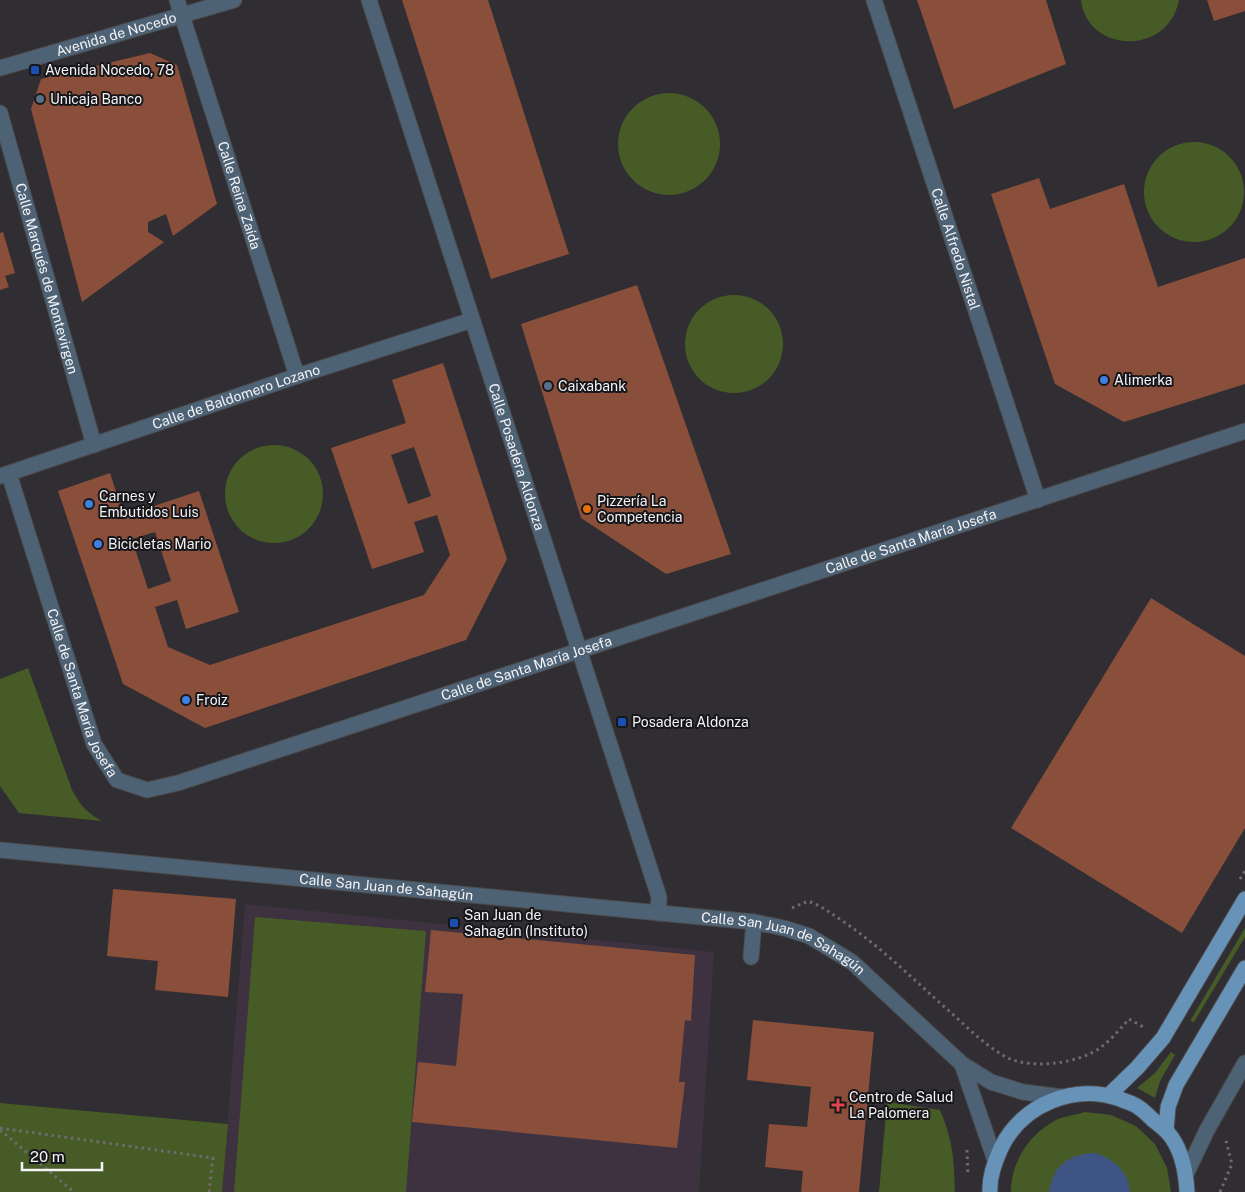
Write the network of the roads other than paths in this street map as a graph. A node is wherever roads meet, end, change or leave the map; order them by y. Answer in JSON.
{"nodes":[{"id":1,"x":177,"y":0,"type":"edge"},
{"id":2,"x":234,"y":0,"type":"edge"},
{"id":3,"x":369,"y":0,"type":"edge"},
{"id":4,"x":874,"y":0,"type":"edge"},
{"id":5,"x":183,"y":15,"type":"junction"},
{"id":6,"x":0,"y":68,"type":"edge"},
{"id":7,"x":0,"y":113,"type":"edge"},
{"id":8,"x":472,"y":320,"type":"junction"},
{"id":9,"x":297,"y":376,"type":"junction"},
{"id":10,"x":1245,"y":431,"type":"edge"},
{"id":11,"x":94,"y":445,"type":"junction"},
{"id":12,"x":5,"y":475,"type":"edge"},
{"id":13,"x":1038,"y":500,"type":"junction"},
{"id":14,"x":579,"y":651,"type":"junction"},
{"id":15,"x":0,"y":850,"type":"edge"},
{"id":16,"x":1245,"y":899,"type":"edge"},
{"id":17,"x":658,"y":913,"type":"junction"},
{"id":18,"x":754,"y":922,"type":"junction"},
{"id":19,"x":751,"y":957,"type":"dead end"},
{"id":20,"x":1245,"y":968,"type":"edge"},
{"id":21,"x":1245,"y":1063,"type":"edge"},
{"id":22,"x":962,"y":1064,"type":"junction"},
{"id":23,"x":1109,"y":1095,"type":"junction"},
{"id":24,"x":1062,"y":1097,"type":"junction"},
{"id":25,"x":1166,"y":1131,"type":"junction"},
{"id":26,"x":995,"y":1160,"type":"junction"},
{"id":27,"x":1186,"y":1174,"type":"junction"},
{"id":28,"x":990,"y":1192,"type":"edge"},
{"id":29,"x":1187,"y":1192,"type":"edge"}],
"edges":[{"from":1,"to":5,"type":"street","name":"Calle Reina Zaída"},
{"from":2,"to":5,"type":"street","name":"Avenida de Nocedo"},
{"from":3,"to":8,"type":"street","name":"Calle Posadera Aldonza"},
{"from":4,"to":13,"type":"street","name":"Calle Alfredo Nistal"},
{"from":5,"to":6,"type":"street","name":"Avenida de Nocedo"},
{"from":5,"to":9,"type":"street","name":"Calle Reina Zaída"},
{"from":7,"to":11,"type":"street","name":"Calle Marqués de Montevirgen"},
{"from":8,"to":9,"type":"street","name":"Calle de Baldomero Lozano"},
{"from":8,"to":14,"type":"street","name":"Calle Posadera Aldonza"},
{"from":9,"to":11,"type":"street","name":"Calle de Baldomero Lozano"},
{"from":10,"to":13,"type":"street","name":"Calle de Santa María Josefa"},
{"from":11,"to":12,"type":"street","name":"Calle de Baldomero Lozano"},
{"from":12,"to":14,"type":"street","name":"Calle de Santa María Josefa"},
{"from":13,"to":14,"type":"street","name":"Calle de Santa María Josefa"},
{"from":14,"to":17,"type":"street","name":"Calle Posadera Aldonza"},
{"from":15,"to":17,"type":"street","name":"Calle San Juan de Sahagún"},
{"from":16,"to":23,"type":"main road"},
{"from":17,"to":18,"type":"street","name":"Calle San Juan de Sahagún"},
{"from":18,"to":19,"type":"street"},
{"from":18,"to":22,"type":"street","name":"Calle San Juan de Sahagún"},
{"from":20,"to":25,"type":"main road"},
{"from":21,"to":27,"type":"street"},
{"from":22,"to":24,"type":"street","name":"Calle San Juan de Sahagún"},
{"from":22,"to":26,"type":"street","name":"Calle San Juan de Sahagún"},
{"from":23,"to":24,"type":"main road"},
{"from":23,"to":25,"type":"main road"},
{"from":24,"to":26,"type":"main road"},
{"from":25,"to":27,"type":"main road"},
{"from":26,"to":28,"type":"main road"},
{"from":27,"to":29,"type":"main road"}]}
